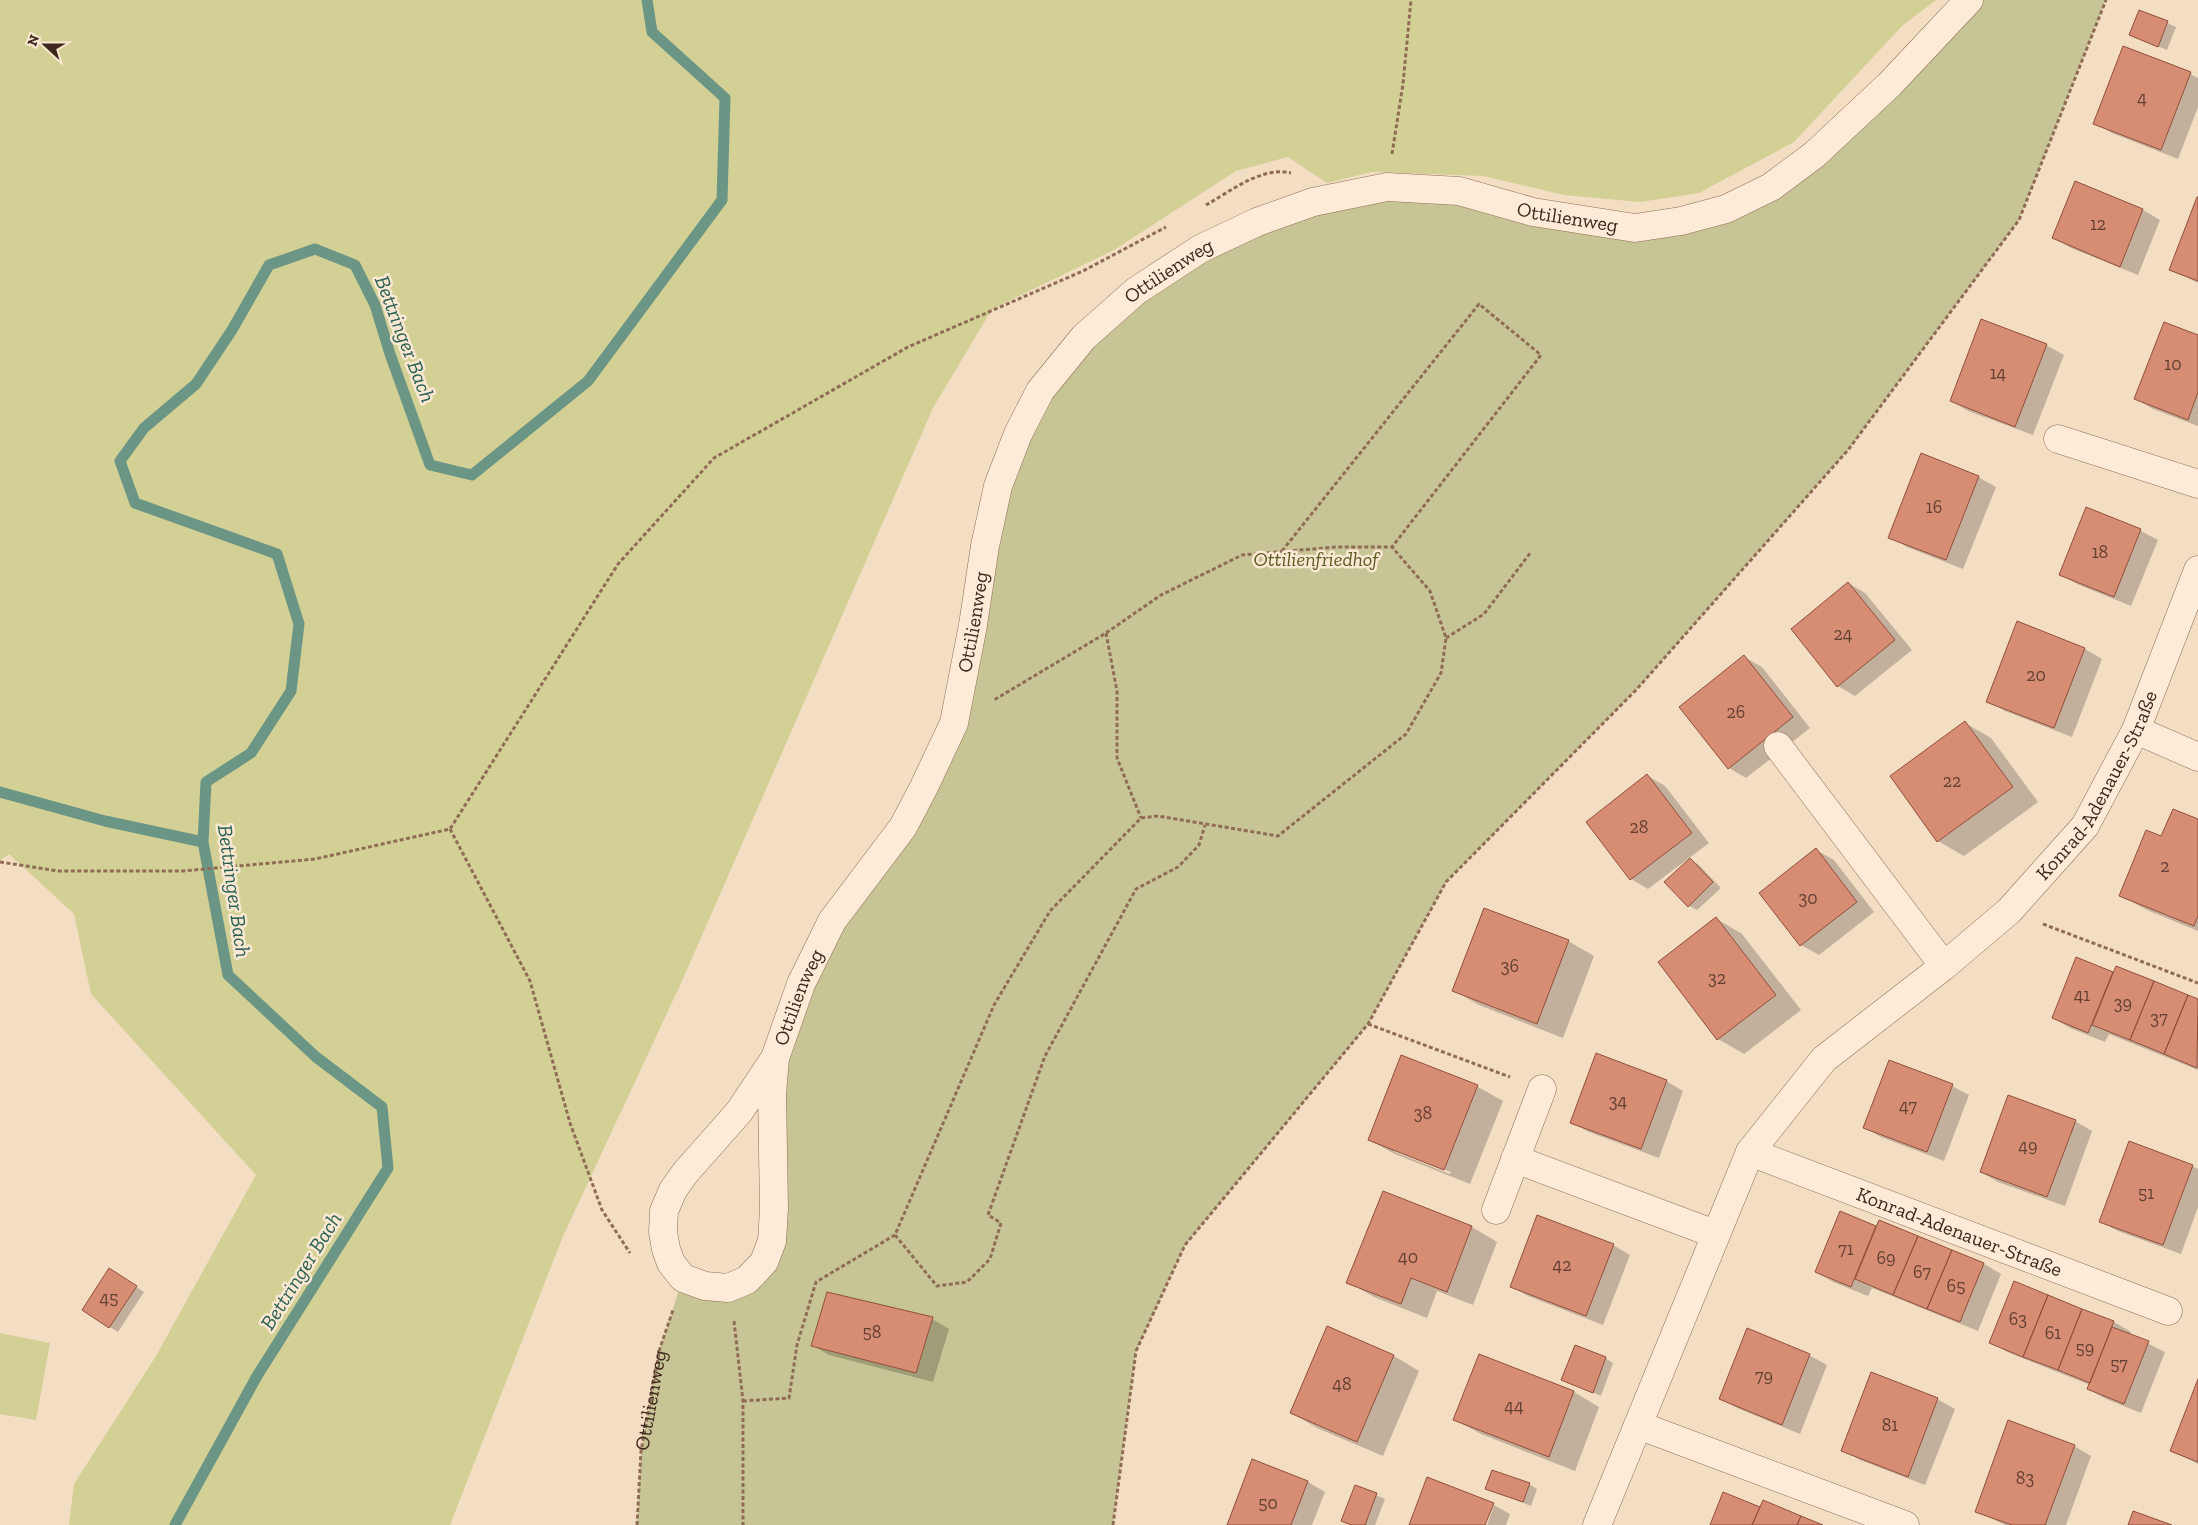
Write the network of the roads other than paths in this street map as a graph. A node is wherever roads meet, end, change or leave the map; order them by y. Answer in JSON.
{"nodes":[{"id":1,"x":1970,"y":0,"type":"edge"},
{"id":2,"x":2058,"y":439,"type":"dead end"},
{"id":3,"x":2198,"y":484,"type":"edge"},
{"id":4,"x":2198,"y":570,"type":"edge"},
{"id":5,"x":2136,"y":730,"type":"junction"},
{"id":6,"x":1778,"y":746,"type":"dead end"},
{"id":7,"x":2198,"y":757,"type":"edge"},
{"id":8,"x":1944,"y":966,"type":"junction"},
{"id":9,"x":775,"y":1058,"type":"junction"},
{"id":10,"x":1542,"y":1089,"type":"road end"},
{"id":11,"x":1750,"y":1152,"type":"junction"},
{"id":12,"x":1515,"y":1159,"type":"junction"},
{"id":13,"x":1496,"y":1210,"type":"dead end"},
{"id":14,"x":1715,"y":1234,"type":"junction"},
{"id":15,"x":2168,"y":1310,"type":"dead end"},
{"id":16,"x":1638,"y":1425,"type":"junction"},
{"id":17,"x":1597,"y":1525,"type":"edge"},
{"id":18,"x":1905,"y":1525,"type":"edge"}],
"edges":[{"from":1,"to":9,"type":"street","name":"Ottilienweg"},
{"from":2,"to":3,"type":"street"},
{"from":4,"to":5,"type":"street","name":"Konrad-Adenauer-Straße"},
{"from":5,"to":7,"type":"street"},
{"from":5,"to":8,"type":"street","name":"Konrad-Adenauer-Straße"},
{"from":6,"to":8,"type":"street"},
{"from":8,"to":11,"type":"street","name":"Konrad-Adenauer-Straße"},
{"from":9,"to":9,"type":"street","name":"Ottilienweg"},
{"from":10,"to":12,"type":"street"},
{"from":11,"to":14,"type":"street","name":"Konrad-Adenauer-Straße"},
{"from":11,"to":15,"type":"street","name":"Konrad-Adenauer-Straße"},
{"from":12,"to":13,"type":"street"},
{"from":12,"to":14,"type":"street"},
{"from":14,"to":16,"type":"street","name":"Konrad-Adenauer-Straße"},
{"from":16,"to":17,"type":"street","name":"Konrad-Adenauer-Straße"},
{"from":16,"to":18,"type":"street"}]}
